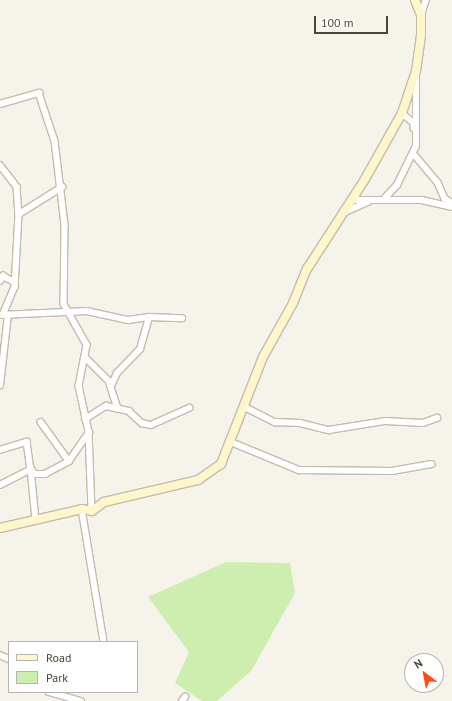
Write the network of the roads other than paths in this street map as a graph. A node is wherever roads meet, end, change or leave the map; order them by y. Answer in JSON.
{"nodes":[{"id":1,"x":415,"y":0,"type":"edge"},
{"id":2,"x":426,"y":0,"type":"edge"},
{"id":3,"x":421,"y":15,"type":"junction"},
{"id":4,"x":416,"y":71,"type":"junction"},
{"id":5,"x":0,"y":104,"type":"edge"},
{"id":6,"x":402,"y":113,"type":"junction"},
{"id":7,"x":413,"y":156,"type":"junction"},
{"id":8,"x":0,"y":165,"type":"edge"},
{"id":9,"x":62,"y":187,"type":"junction"},
{"id":10,"x":384,"y":199,"type":"junction"},
{"id":11,"x":351,"y":200,"type":"junction"},
{"id":12,"x":368,"y":202,"type":"junction"},
{"id":13,"x":452,"y":203,"type":"edge"},
{"id":14,"x":452,"y":207,"type":"edge"},
{"id":15,"x":19,"y":214,"type":"junction"},
{"id":16,"x":341,"y":214,"type":"junction"},
{"id":17,"x":0,"y":281,"type":"edge"},
{"id":18,"x":15,"y":282,"type":"junction"},
{"id":19,"x":66,"y":312,"type":"junction"},
{"id":20,"x":4,"y":315,"type":"edge"},
{"id":21,"x":149,"y":317,"type":"junction"},
{"id":22,"x":182,"y":318,"type":"dead end"},
{"id":23,"x":85,"y":357,"type":"junction"},
{"id":24,"x":110,"y":384,"type":"junction"},
{"id":25,"x":0,"y":386,"type":"edge"},
{"id":26,"x":245,"y":407,"type":"junction"},
{"id":27,"x":189,"y":408,"type":"dead end"},
{"id":28,"x":118,"y":409,"type":"junction"},
{"id":29,"x":437,"y":418,"type":"dead end"},
{"id":30,"x":84,"y":419,"type":"junction"},
{"id":31,"x":41,"y":422,"type":"dead end"},
{"id":32,"x":89,"y":432,"type":"junction"},
{"id":33,"x":231,"y":442,"type":"junction"},
{"id":34,"x":0,"y":450,"type":"edge"},
{"id":35,"x":70,"y":461,"type":"junction"},
{"id":36,"x":431,"y":464,"type":"dead end"},
{"id":37,"x":32,"y":469,"type":"junction"},
{"id":38,"x":0,"y":485,"type":"edge"},
{"id":39,"x":82,"y":509,"type":"junction"},
{"id":40,"x":92,"y":511,"type":"junction"},
{"id":41,"x":36,"y":520,"type":"junction"},
{"id":42,"x":3,"y":527,"type":"edge"},
{"id":43,"x":104,"y":641,"type":"edge"},
{"id":44,"x":52,"y":693,"type":"edge"},
{"id":45,"x":81,"y":701,"type":"edge"}],
"edges":[{"from":1,"to":3,"type":"street"},
{"from":2,"to":3,"type":"street"},
{"from":3,"to":4,"type":"street"},
{"from":4,"to":6,"type":"street"},
{"from":4,"to":7,"type":"street"},
{"from":5,"to":9,"type":"street"},
{"from":6,"to":7,"type":"street"},
{"from":6,"to":11,"type":"street"},
{"from":7,"to":10,"type":"street"},
{"from":7,"to":13,"type":"street"},
{"from":8,"to":15,"type":"street"},
{"from":9,"to":15,"type":"street"},
{"from":9,"to":19,"type":"street"},
{"from":10,"to":12,"type":"street"},
{"from":10,"to":14,"type":"street"},
{"from":11,"to":12,"type":"street"},
{"from":11,"to":16,"type":"street"},
{"from":12,"to":16,"type":"street"},
{"from":15,"to":18,"type":"street"},
{"from":16,"to":26,"type":"street"},
{"from":17,"to":18,"type":"street"},
{"from":18,"to":20,"type":"street"},
{"from":19,"to":20,"type":"street"},
{"from":19,"to":21,"type":"street"},
{"from":19,"to":23,"type":"street"},
{"from":20,"to":25,"type":"street"},
{"from":21,"to":22,"type":"street"},
{"from":21,"to":24,"type":"street"},
{"from":23,"to":24,"type":"street"},
{"from":23,"to":30,"type":"street"},
{"from":24,"to":28,"type":"street"},
{"from":26,"to":29,"type":"street"},
{"from":26,"to":33,"type":"street"},
{"from":27,"to":28,"type":"street"},
{"from":28,"to":30,"type":"street"},
{"from":30,"to":32,"type":"street"},
{"from":31,"to":35,"type":"street"},
{"from":32,"to":35,"type":"street"},
{"from":32,"to":40,"type":"street"},
{"from":33,"to":36,"type":"street"},
{"from":33,"to":40,"type":"street"},
{"from":34,"to":37,"type":"street"},
{"from":35,"to":37,"type":"street"},
{"from":37,"to":38,"type":"street"},
{"from":37,"to":41,"type":"street"},
{"from":39,"to":40,"type":"street"},
{"from":39,"to":41,"type":"street"},
{"from":39,"to":43,"type":"street"},
{"from":41,"to":42,"type":"street"},
{"from":44,"to":45,"type":"street"}]}
